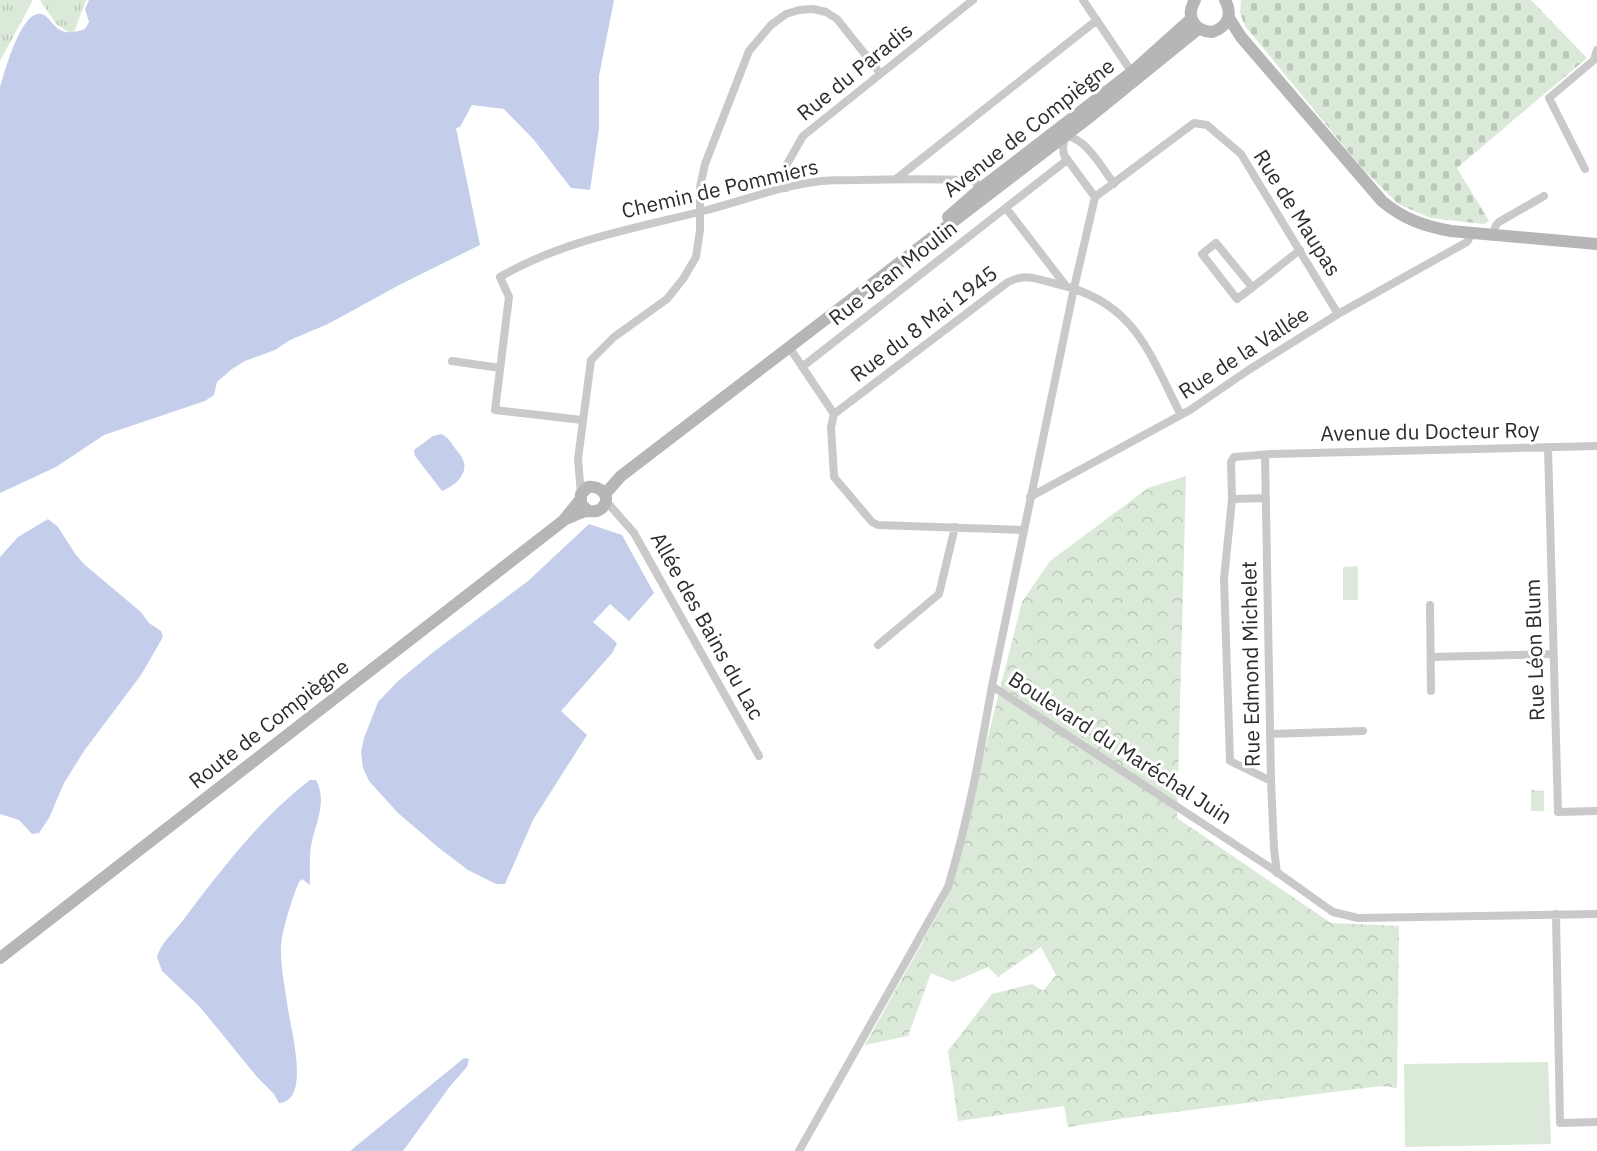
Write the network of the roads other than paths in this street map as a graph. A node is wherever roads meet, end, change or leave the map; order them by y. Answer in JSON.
{"nodes":[{"id":1,"x":973,"y":0,"type":"edge"},
{"id":2,"x":1083,"y":0,"type":"edge"},
{"id":3,"x":1195,"y":0,"type":"edge"},
{"id":4,"x":1226,"y":0,"type":"edge"},
{"id":5,"x":1228,"y":18,"type":"junction"},
{"id":6,"x":1097,"y":20,"type":"junction"},
{"id":7,"x":1195,"y":24,"type":"junction"},
{"id":8,"x":1219,"y":30,"type":"junction"},
{"id":9,"x":1241,"y":37,"type":"junction"},
{"id":10,"x":1597,"y":50,"type":"edge"},
{"id":11,"x":880,"y":73,"type":"junction"},
{"id":12,"x":1134,"y":76,"type":"junction"},
{"id":13,"x":1082,"y":117,"type":"junction"},
{"id":14,"x":1064,"y":137,"type":"junction"},
{"id":15,"x":1045,"y":139,"type":"junction"},
{"id":16,"x":1086,"y":146,"type":"junction"},
{"id":17,"x":1042,"y":153,"type":"junction"},
{"id":18,"x":1065,"y":157,"type":"junction"},
{"id":19,"x":1585,"y":169,"type":"dead end"},
{"id":20,"x":896,"y":179,"type":"junction"},
{"id":21,"x":1114,"y":184,"type":"junction"},
{"id":22,"x":786,"y":188,"type":"junction"},
{"id":23,"x":984,"y":192,"type":"junction"},
{"id":24,"x":1544,"y":196,"type":"dead end"},
{"id":25,"x":1095,"y":197,"type":"junction"},
{"id":26,"x":1006,"y":208,"type":"junction"},
{"id":27,"x":700,"y":212,"type":"junction"},
{"id":28,"x":1473,"y":232,"type":"junction"},
{"id":29,"x":1493,"y":234,"type":"junction"},
{"id":30,"x":1597,"y":243,"type":"edge"},
{"id":31,"x":1300,"y":250,"type":"junction"},
{"id":32,"x":1070,"y":287,"type":"junction"},
{"id":33,"x":1252,"y":287,"type":"junction"},
{"id":34,"x":1338,"y":315,"type":"junction"},
{"id":35,"x":789,"y":347,"type":"junction"},
{"id":36,"x":452,"y":360,"type":"dead end"},
{"id":37,"x":802,"y":367,"type":"junction"},
{"id":38,"x":500,"y":368,"type":"junction"},
{"id":39,"x":834,"y":414,"type":"junction"},
{"id":40,"x":1181,"y":415,"type":"junction"},
{"id":41,"x":582,"y":420,"type":"junction"},
{"id":42,"x":1597,"y":446,"type":"edge"},
{"id":43,"x":1548,"y":447,"type":"junction"},
{"id":44,"x":1265,"y":455,"type":"junction"},
{"id":45,"x":579,"y":469,"type":"junction"},
{"id":46,"x":580,"y":497,"type":"junction"},
{"id":47,"x":1030,"y":497,"type":"junction"},
{"id":48,"x":598,"y":498,"type":"junction"},
{"id":49,"x":1266,"y":498,"type":"junction"},
{"id":50,"x":1232,"y":499,"type":"junction"},
{"id":51,"x":563,"y":521,"type":"junction"},
{"id":52,"x":955,"y":526,"type":"junction"},
{"id":53,"x":1023,"y":530,"type":"junction"},
{"id":54,"x":1430,"y":605,"type":"dead end"},
{"id":55,"x":878,"y":645,"type":"dead end"},
{"id":56,"x":1552,"y":654,"type":"junction"},
{"id":57,"x":1431,"y":657,"type":"junction"},
{"id":58,"x":992,"y":686,"type":"junction"},
{"id":59,"x":1431,"y":691,"type":"dead end"},
{"id":60,"x":1363,"y":731,"type":"dead end"},
{"id":61,"x":1270,"y":734,"type":"junction"},
{"id":62,"x":759,"y":756,"type":"dead end"},
{"id":63,"x":1271,"y":781,"type":"junction"},
{"id":64,"x":1597,"y":811,"type":"edge"},
{"id":65,"x":1277,"y":873,"type":"junction"},
{"id":66,"x":1556,"y":914,"type":"junction"},
{"id":67,"x":1597,"y":914,"type":"edge"},
{"id":68,"x":0,"y":958,"type":"edge"},
{"id":69,"x":1597,"y":1122,"type":"edge"},
{"id":70,"x":800,"y":1151,"type":"edge"}],
"edges":[{"from":1,"to":11,"type":"street","name":"Rue du Paradis"},
{"from":2,"to":6,"type":"street"},
{"from":3,"to":7,"type":"main road"},
{"from":4,"to":5,"type":"main road"},
{"from":5,"to":8,"type":"main road"},
{"from":5,"to":9,"type":"main road"},
{"from":6,"to":12,"type":"street"},
{"from":6,"to":20,"type":"street"},
{"from":7,"to":8,"type":"main road"},
{"from":7,"to":12,"type":"main road","name":"Avenue de Compiègne"},
{"from":8,"to":9,"type":"main road"},
{"from":9,"to":28,"type":"main road"},
{"from":10,"to":19,"type":"street"},
{"from":11,"to":22,"type":"street","name":"Rue du Paradis"},
{"from":11,"to":27,"type":"street"},
{"from":12,"to":13,"type":"main road","name":"Avenue de Compiègne"},
{"from":13,"to":14,"type":"main road","name":"Avenue de Compiègne"},
{"from":13,"to":15,"type":"main road","name":"Avenue de Compiègne"},
{"from":13,"to":16,"type":"street"},
{"from":14,"to":15,"type":"street"},
{"from":14,"to":16,"type":"street"},
{"from":14,"to":17,"type":"main road","name":"Avenue de Compiègne"},
{"from":14,"to":18,"type":"street"},
{"from":15,"to":23,"type":"main road","name":"Avenue de Compiègne"},
{"from":16,"to":21,"type":"street"},
{"from":17,"to":18,"type":"street"},
{"from":17,"to":23,"type":"main road","name":"Avenue de Compiègne"},
{"from":18,"to":25,"type":"street"},
{"from":18,"to":26,"type":"street","name":"Rue Jean Moulin"},
{"from":20,"to":22,"type":"street","name":"Chemin de Pommiers"},
{"from":20,"to":23,"type":"street","name":"Chemin de Pommiers"},
{"from":21,"to":25,"type":"street","name":"Rue de Maupas"},
{"from":21,"to":31,"type":"street","name":"Rue de Maupas"},
{"from":22,"to":27,"type":"street","name":"Chemin de Pommiers"},
{"from":23,"to":35,"type":"main road","name":"Avenue de Compiègne"},
{"from":24,"to":29,"type":"street"},
{"from":25,"to":32,"type":"street","name":"Boulevard du Maréchal Juin"},
{"from":26,"to":32,"type":"street"},
{"from":26,"to":37,"type":"street","name":"Rue Jean Moulin"},
{"from":27,"to":38,"type":"street","name":"Chemin de Pommiers"},
{"from":27,"to":41,"type":"street"},
{"from":28,"to":29,"type":"main road"},
{"from":28,"to":34,"type":"street","name":"Rue de la Vallée"},
{"from":29,"to":30,"type":"main road"},
{"from":31,"to":33,"type":"street"},
{"from":31,"to":34,"type":"street","name":"Rue de Maupas"},
{"from":32,"to":39,"type":"street","name":"Rue du 8 Mai 1945"},
{"from":32,"to":40,"type":"street","name":"Rue du 8 Mai 1945"},
{"from":32,"to":47,"type":"street","name":"Boulevard du Maréchal Juin"},
{"from":33,"to":33,"type":"street"},
{"from":34,"to":40,"type":"street","name":"Rue de la Vallée"},
{"from":35,"to":37,"type":"street"},
{"from":35,"to":48,"type":"main road","name":"Avenue de Compiègne"},
{"from":36,"to":38,"type":"street"},
{"from":37,"to":39,"type":"street"},
{"from":38,"to":41,"type":"street"},
{"from":39,"to":52,"type":"street"},
{"from":40,"to":47,"type":"street","name":"Rue de la Vallée"},
{"from":41,"to":45,"type":"street"},
{"from":42,"to":43,"type":"street","name":"Avenue du Docteur Roy"},
{"from":43,"to":44,"type":"street","name":"Avenue du Docteur Roy"},
{"from":43,"to":56,"type":"street","name":"Rue Léon Blum"},
{"from":44,"to":49,"type":"street","name":"Rue Edmond Michelet"},
{"from":44,"to":50,"type":"street","name":"Avenue du Docteur Roy"},
{"from":45,"to":46,"type":"street"},
{"from":45,"to":48,"type":"street"},
{"from":46,"to":48,"type":"main road"},
{"from":46,"to":48,"type":"main road"},
{"from":46,"to":51,"type":"main road"},
{"from":47,"to":53,"type":"street","name":"Boulevard du Maréchal Juin"},
{"from":48,"to":51,"type":"main road","name":"Avenue de Compiègne"},
{"from":48,"to":62,"type":"street","name":"Allée des Bains du Lac"},
{"from":49,"to":50,"type":"street"},
{"from":49,"to":61,"type":"street","name":"Rue Edmond Michelet"},
{"from":50,"to":63,"type":"street"},
{"from":51,"to":68,"type":"main road","name":"Route de Compiègne"},
{"from":52,"to":53,"type":"street"},
{"from":52,"to":55,"type":"street"},
{"from":53,"to":58,"type":"street","name":"Boulevard du Maréchal Juin"},
{"from":54,"to":57,"type":"street"},
{"from":56,"to":57,"type":"street"},
{"from":56,"to":64,"type":"street","name":"Rue Léon Blum"},
{"from":57,"to":59,"type":"street"},
{"from":58,"to":65,"type":"street","name":"Boulevard du Maréchal Juin"},
{"from":58,"to":70,"type":"street"},
{"from":60,"to":61,"type":"street"},
{"from":61,"to":63,"type":"street","name":"Rue Edmond Michelet"},
{"from":63,"to":65,"type":"street","name":"Rue Edmond Michelet"},
{"from":65,"to":66,"type":"street","name":"Boulevard du Maréchal Juin"},
{"from":66,"to":67,"type":"street","name":"Boulevard du Maréchal Juin"},
{"from":66,"to":69,"type":"street"}]}
